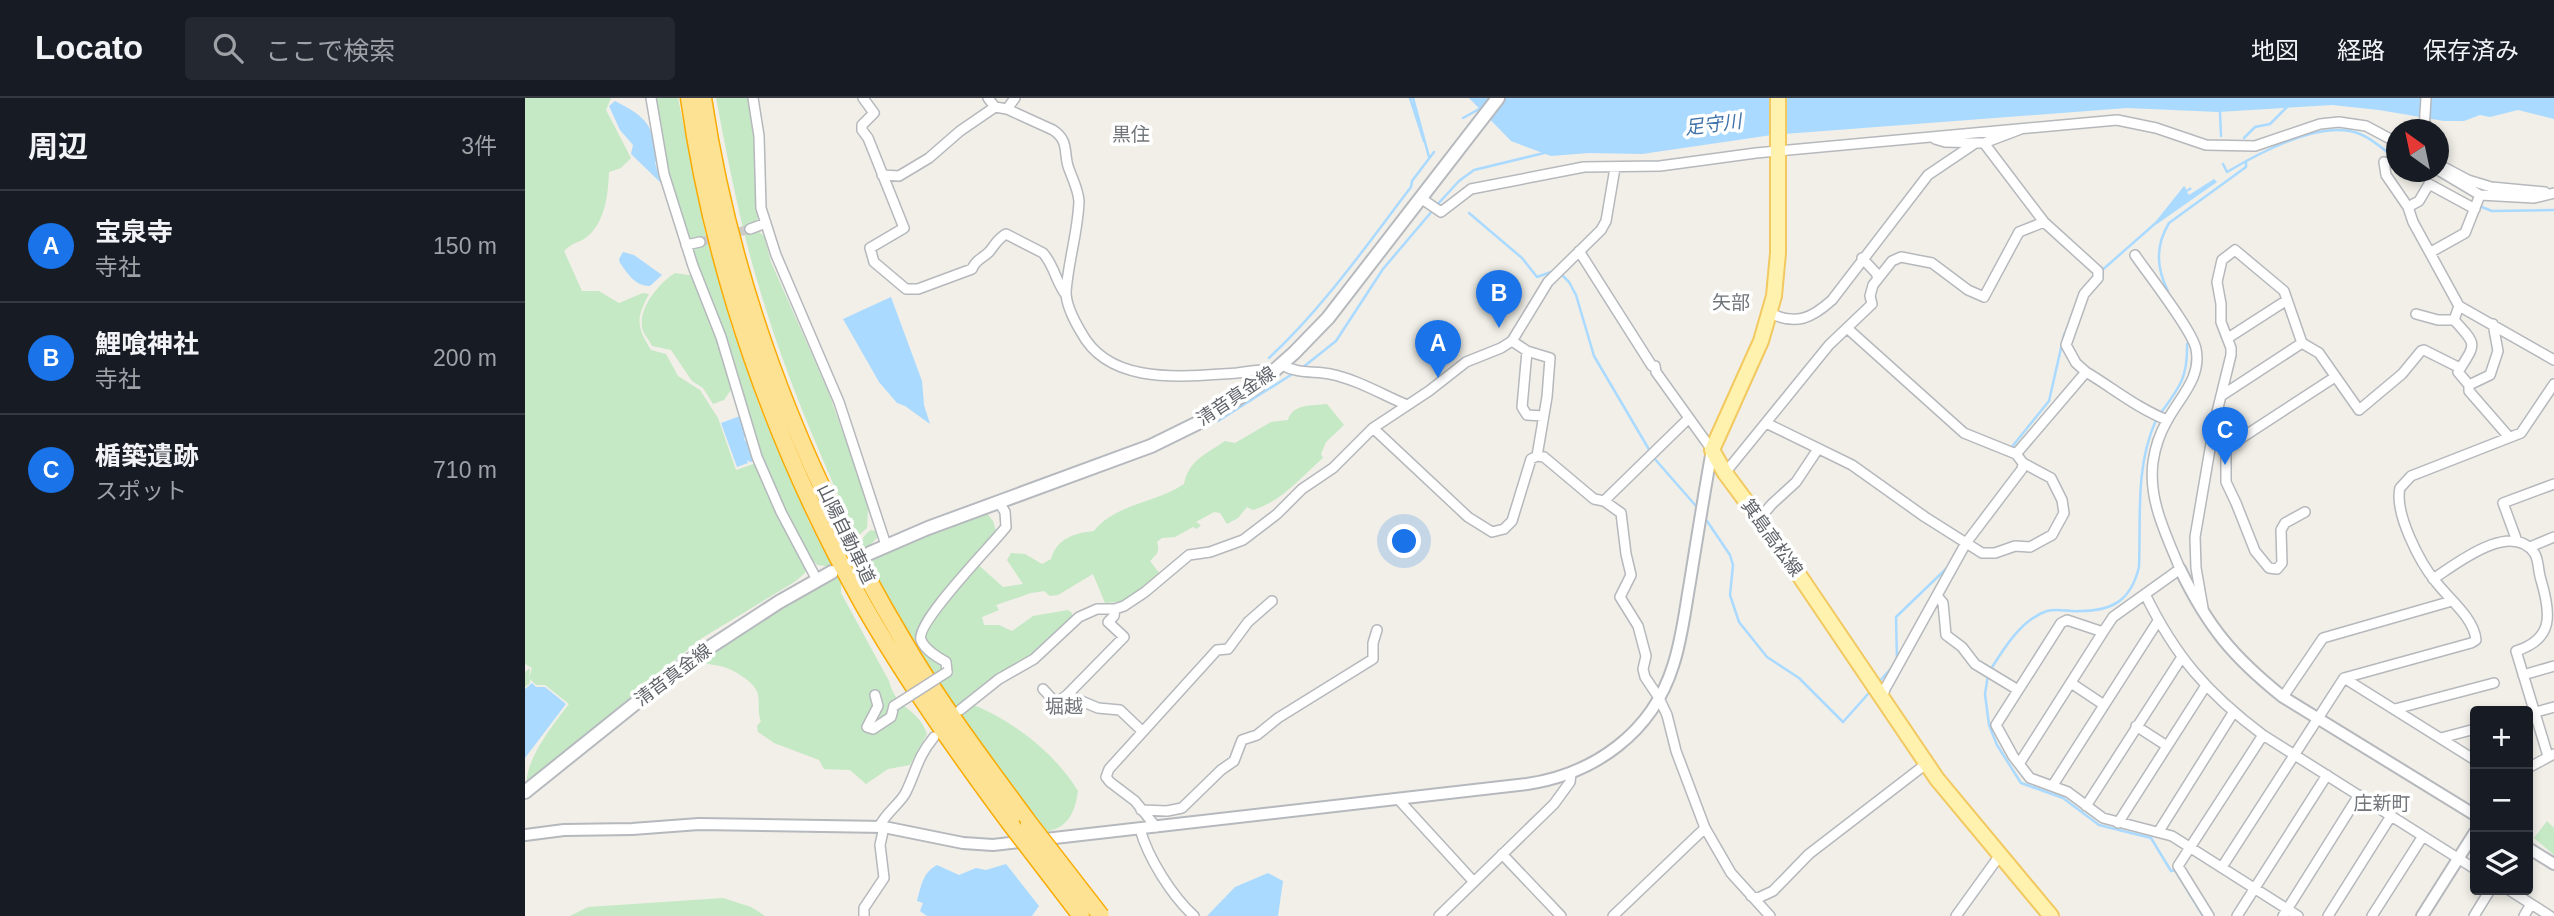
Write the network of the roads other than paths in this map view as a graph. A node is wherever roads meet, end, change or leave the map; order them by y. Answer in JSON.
{"nodes":[{"id":1,"x":651,"y":98,"type":"edge"},
{"id":2,"x":689,"y":98,"type":"edge"},
{"id":3,"x":703,"y":98,"type":"edge"},
{"id":4,"x":753,"y":98,"type":"edge"},
{"id":5,"x":863,"y":98,"type":"edge"},
{"id":6,"x":988,"y":98,"type":"edge"},
{"id":7,"x":1015,"y":98,"type":"edge"},
{"id":8,"x":1498,"y":98,"type":"edge"},
{"id":9,"x":1777,"y":98,"type":"edge"},
{"id":10,"x":2426,"y":98,"type":"edge"},
{"id":11,"x":995,"y":107,"type":"junction"},
{"id":12,"x":1007,"y":109,"type":"junction"},
{"id":13,"x":2425,"y":119,"type":"edge"},
{"id":14,"x":2025,"y":127,"type":"junction"},
{"id":15,"x":1930,"y":137,"type":"junction"},
{"id":16,"x":2386,"y":137,"type":"edge"},
{"id":17,"x":1984,"y":143,"type":"junction"},
{"id":18,"x":1973,"y":144,"type":"junction"},
{"id":19,"x":1779,"y":149,"type":"junction"},
{"id":20,"x":2384,"y":162,"type":"dead end"},
{"id":21,"x":1615,"y":168,"type":"junction"},
{"id":22,"x":2449,"y":170,"type":"edge"},
{"id":23,"x":882,"y":175,"type":"junction"},
{"id":24,"x":2449,"y":179,"type":"edge"},
{"id":25,"x":2554,"y":193,"type":"edge"},
{"id":26,"x":2477,"y":203,"type":"junction"},
{"id":27,"x":1430,"y":205,"type":"junction"},
{"id":28,"x":2408,"y":207,"type":"junction"},
{"id":29,"x":2044,"y":222,"type":"junction"},
{"id":30,"x":766,"y":223,"type":"junction"},
{"id":31,"x":750,"y":229,"type":"tunnel mouth"},
{"id":32,"x":700,"y":242,"type":"tunnel mouth"},
{"id":33,"x":686,"y":245,"type":"junction"},
{"id":34,"x":1579,"y":251,"type":"junction"},
{"id":35,"x":2431,"y":252,"type":"junction"},
{"id":36,"x":2135,"y":255,"type":"dead end"},
{"id":37,"x":1862,"y":258,"type":"junction"},
{"id":38,"x":1878,"y":278,"type":"junction"},
{"id":39,"x":1066,"y":295,"type":"junction"},
{"id":40,"x":2287,"y":300,"type":"junction"},
{"id":41,"x":2459,"y":306,"type":"junction"},
{"id":42,"x":1770,"y":313,"type":"junction"},
{"id":43,"x":2416,"y":314,"type":"dead end"},
{"id":44,"x":2454,"y":320,"type":"junction"},
{"id":45,"x":2493,"y":324,"type":"junction"},
{"id":46,"x":1847,"y":328,"type":"junction"},
{"id":47,"x":2228,"y":338,"type":"junction"},
{"id":48,"x":1512,"y":341,"type":"junction"},
{"id":49,"x":2302,"y":343,"type":"junction"},
{"id":50,"x":1527,"y":351,"type":"junction"},
{"id":51,"x":2554,"y":360,"type":"edge"},
{"id":52,"x":2460,"y":368,"type":"junction"},
{"id":53,"x":1291,"y":369,"type":"junction"},
{"id":54,"x":2086,"y":372,"type":"junction"},
{"id":55,"x":1269,"y":376,"type":"junction"},
{"id":56,"x":2335,"y":377,"type":"junction"},
{"id":57,"x":2554,"y":384,"type":"edge"},
{"id":58,"x":2469,"y":385,"type":"junction"},
{"id":59,"x":2221,"y":396,"type":"junction"},
{"id":60,"x":1407,"y":405,"type":"junction"},
{"id":61,"x":1543,"y":416,"type":"junction"},
{"id":62,"x":2161,"y":417,"type":"junction"},
{"id":63,"x":1689,"y":418,"type":"junction"},
{"id":64,"x":1766,"y":423,"type":"junction"},
{"id":65,"x":1373,"y":428,"type":"junction"},
{"id":66,"x":2212,"y":436,"type":"junction"},
{"id":67,"x":2509,"y":437,"type":"junction"},
{"id":68,"x":2226,"y":448,"type":"junction"},
{"id":69,"x":1818,"y":449,"type":"junction"},
{"id":70,"x":1712,"y":450,"type":"junction"},
{"id":71,"x":2013,"y":453,"type":"junction"},
{"id":72,"x":1537,"y":456,"type":"junction"},
{"id":73,"x":2023,"y":463,"type":"junction"},
{"id":74,"x":1725,"y":473,"type":"junction"},
{"id":75,"x":2554,"y":484,"type":"edge"},
{"id":76,"x":1604,"y":500,"type":"junction"},
{"id":77,"x":998,"y":501,"type":"junction"},
{"id":78,"x":2305,"y":512,"type":"dead end"},
{"id":79,"x":1759,"y":519,"type":"junction"},
{"id":80,"x":2554,"y":537,"type":"edge"},
{"id":81,"x":2517,"y":541,"type":"junction"},
{"id":82,"x":1964,"y":542,"type":"junction"},
{"id":83,"x":886,"y":545,"type":"junction"},
{"id":84,"x":2530,"y":547,"type":"junction"},
{"id":85,"x":870,"y":553,"type":"dead end"},
{"id":86,"x":2180,"y":569,"type":"junction"},
{"id":87,"x":832,"y":572,"type":"dead end"},
{"id":88,"x":2433,"y":579,"type":"junction"},
{"id":89,"x":817,"y":580,"type":"junction"},
{"id":90,"x":2554,"y":580,"type":"edge"},
{"id":91,"x":2543,"y":585,"type":"junction"},
{"id":92,"x":2145,"y":594,"type":"junction"},
{"id":93,"x":1937,"y":596,"type":"junction"},
{"id":94,"x":1272,"y":601,"type":"dead end"},
{"id":95,"x":2452,"y":601,"type":"junction"},
{"id":96,"x":1115,"y":609,"type":"junction"},
{"id":97,"x":2205,"y":617,"type":"junction"},
{"id":98,"x":2551,"y":620,"type":"edge"},
{"id":99,"x":2158,"y":621,"type":"junction"},
{"id":100,"x":1377,"y":631,"type":"dead end"},
{"id":101,"x":2103,"y":632,"type":"junction"},
{"id":102,"x":2182,"y":657,"type":"junction"},
{"id":103,"x":2554,"y":666,"type":"edge"},
{"id":104,"x":2523,"y":675,"type":"junction"},
{"id":105,"x":2344,"y":678,"type":"junction"},
{"id":106,"x":2494,"y":682,"type":"dead end"},
{"id":107,"x":2071,"y":683,"type":"junction"},
{"id":108,"x":2205,"y":687,"type":"junction"},
{"id":109,"x":1043,"y":689,"type":"dead end"},
{"id":110,"x":2018,"y":690,"type":"junction"},
{"id":111,"x":875,"y":695,"type":"dead end"},
{"id":112,"x":1067,"y":695,"type":"junction"},
{"id":113,"x":2283,"y":697,"type":"junction"},
{"id":114,"x":1659,"y":698,"type":"junction"},
{"id":115,"x":1882,"y":698,"type":"junction"},
{"id":116,"x":2104,"y":705,"type":"junction"},
{"id":117,"x":2529,"y":706,"type":"edge"},
{"id":118,"x":2554,"y":707,"type":"edge"},
{"id":119,"x":2395,"y":709,"type":"junction"},
{"id":120,"x":960,"y":710,"type":"dead end"},
{"id":121,"x":2233,"y":713,"type":"junction"},
{"id":122,"x":2533,"y":713,"type":"edge"},
{"id":123,"x":2319,"y":717,"type":"junction"},
{"id":124,"x":2533,"y":718,"type":"edge"},
{"id":125,"x":2136,"y":726,"type":"junction"},
{"id":126,"x":2470,"y":730,"type":"edge"},
{"id":127,"x":1142,"y":731,"type":"junction"},
{"id":128,"x":2263,"y":735,"type":"junction"},
{"id":129,"x":934,"y":737,"type":"dead end"},
{"id":130,"x":2441,"y":738,"type":"junction"},
{"id":131,"x":2167,"y":746,"type":"junction"},
{"id":132,"x":2295,"y":754,"type":"junction"},
{"id":133,"x":2551,"y":755,"type":"edge"},
{"id":134,"x":2470,"y":757,"type":"edge"},
{"id":135,"x":1926,"y":764,"type":"junction"},
{"id":136,"x":2019,"y":764,"type":"junction"},
{"id":137,"x":2533,"y":765,"type":"edge"},
{"id":138,"x":1571,"y":774,"type":"junction"},
{"id":139,"x":2327,"y":775,"type":"junction"},
{"id":140,"x":2053,"y":785,"type":"junction"},
{"id":141,"x":525,"y":792,"type":"edge"},
{"id":142,"x":2359,"y":795,"type":"junction"},
{"id":143,"x":1398,"y":799,"type":"junction"},
{"id":144,"x":2086,"y":806,"type":"junction"},
{"id":145,"x":1142,"y":810,"type":"junction"},
{"id":146,"x":2470,"y":812,"type":"edge"},
{"id":147,"x":2391,"y":816,"type":"junction"},
{"id":148,"x":2118,"y":822,"type":"junction"},
{"id":149,"x":882,"y":827,"type":"junction"},
{"id":150,"x":1156,"y":827,"type":"junction"},
{"id":151,"x":1705,"y":828,"type":"junction"},
{"id":152,"x":1140,"y":829,"type":"junction"},
{"id":153,"x":2158,"y":831,"type":"junction"},
{"id":154,"x":525,"y":835,"type":"edge"},
{"id":155,"x":2423,"y":836,"type":"junction"},
{"id":156,"x":2470,"y":840,"type":"edge"},
{"id":157,"x":2190,"y":846,"type":"junction"},
{"id":158,"x":2533,"y":851,"type":"edge"},
{"id":159,"x":1502,"y":854,"type":"junction"},
{"id":160,"x":2000,"y":855,"type":"junction"},
{"id":161,"x":2459,"y":858,"type":"junction"},
{"id":162,"x":2554,"y":864,"type":"edge"},
{"id":163,"x":2470,"y":866,"type":"edge"},
{"id":164,"x":2222,"y":867,"type":"junction"},
{"id":165,"x":1474,"y":882,"type":"junction"},
{"id":166,"x":2255,"y":888,"type":"junction"},
{"id":167,"x":2487,"y":895,"type":"edge"},
{"id":168,"x":2517,"y":895,"type":"edge"},
{"id":169,"x":1751,"y":896,"type":"junction"},
{"id":170,"x":2531,"y":904,"type":"junction"},
{"id":171,"x":2285,"y":913,"type":"edge"},
{"id":172,"x":864,"y":916,"type":"edge"},
{"id":173,"x":1081,"y":916,"type":"edge"},
{"id":174,"x":1101,"y":916,"type":"edge"},
{"id":175,"x":1194,"y":916,"type":"edge"},
{"id":176,"x":1439,"y":916,"type":"edge"},
{"id":177,"x":1561,"y":916,"type":"edge"},
{"id":178,"x":1613,"y":916,"type":"edge"},
{"id":179,"x":1770,"y":916,"type":"edge"},
{"id":180,"x":1956,"y":916,"type":"edge"},
{"id":181,"x":2051,"y":916,"type":"edge"},
{"id":182,"x":2209,"y":916,"type":"edge"},
{"id":183,"x":2237,"y":916,"type":"edge"},
{"id":184,"x":2298,"y":916,"type":"edge"},
{"id":185,"x":2328,"y":916,"type":"edge"},
{"id":186,"x":2372,"y":916,"type":"edge"},
{"id":187,"x":2422,"y":916,"type":"edge"},
{"id":188,"x":2474,"y":916,"type":"edge"},
{"id":189,"x":2523,"y":916,"type":"edge"},
{"id":190,"x":2550,"y":916,"type":"edge"}],
"edges":[{"from":1,"to":33,"type":"street"},
{"from":2,"to":173,"type":"highway","name":"山陽自動車道","bridge":true},
{"from":3,"to":174,"type":"highway","name":"山陽自動車道","bridge":true},
{"from":4,"to":30,"type":"street"},
{"from":5,"to":23,"type":"street"},
{"from":6,"to":11,"type":"street"},
{"from":7,"to":12,"type":"street"},
{"from":8,"to":27,"type":"main road","name":"清音真金線"},
{"from":9,"to":19,"type":"main road"},
{"from":10,"to":13,"type":"street"},
{"from":11,"to":12,"type":"street"},
{"from":11,"to":23,"type":"street"},
{"from":12,"to":39,"type":"street"},
{"from":14,"to":15,"type":"street"},
{"from":14,"to":16,"type":"street"},
{"from":14,"to":17,"type":"street"},
{"from":15,"to":18,"type":"street"},
{"from":15,"to":19,"type":"street"},
{"from":17,"to":18,"type":"street"},
{"from":17,"to":29,"type":"street"},
{"from":18,"to":37,"type":"street"},
{"from":19,"to":21,"type":"street"},
{"from":19,"to":42,"type":"main road"},
{"from":20,"to":28,"type":"street"},
{"from":21,"to":27,"type":"street"},
{"from":21,"to":34,"type":"street"},
{"from":22,"to":25,"type":"street"},
{"from":23,"to":39,"type":"street"},
{"from":24,"to":26,"type":"street"},
{"from":25,"to":26,"type":"street"},
{"from":26,"to":28,"type":"street"},
{"from":26,"to":35,"type":"street"},
{"from":27,"to":53,"type":"main road","name":"清音真金線"},
{"from":28,"to":35,"type":"street"},
{"from":29,"to":38,"type":"street"},
{"from":29,"to":54,"type":"street"},
{"from":30,"to":31,"type":"street"},
{"from":30,"to":83,"type":"street"},
{"from":32,"to":33,"type":"street"},
{"from":33,"to":89,"type":"street"},
{"from":34,"to":48,"type":"street"},
{"from":34,"to":63,"type":"street"},
{"from":35,"to":41,"type":"street"},
{"from":36,"to":62,"type":"street"},
{"from":37,"to":38,"type":"street"},
{"from":37,"to":42,"type":"street"},
{"from":38,"to":46,"type":"street"},
{"from":39,"to":55,"type":"street"},
{"from":40,"to":47,"type":"street"},
{"from":40,"to":47,"type":"street"},
{"from":40,"to":49,"type":"street"},
{"from":41,"to":44,"type":"street"},
{"from":41,"to":45,"type":"street"},
{"from":42,"to":70,"type":"main road"},
{"from":43,"to":44,"type":"street"},
{"from":44,"to":52,"type":"street"},
{"from":45,"to":51,"type":"street"},
{"from":45,"to":58,"type":"street"},
{"from":46,"to":64,"type":"street"},
{"from":46,"to":71,"type":"street"},
{"from":47,"to":59,"type":"street"},
{"from":48,"to":50,"type":"street"},
{"from":48,"to":60,"type":"street"},
{"from":49,"to":56,"type":"street"},
{"from":49,"to":59,"type":"street"},
{"from":50,"to":61,"type":"street"},
{"from":50,"to":61,"type":"street"},
{"from":52,"to":56,"type":"street"},
{"from":52,"to":58,"type":"street"},
{"from":53,"to":55,"type":"main road","name":"清音真金線"},
{"from":53,"to":60,"type":"street"},
{"from":54,"to":62,"type":"street"},
{"from":54,"to":71,"type":"street"},
{"from":55,"to":77,"type":"main road","name":"清音真金線"},
{"from":56,"to":68,"type":"street"},
{"from":57,"to":67,"type":"street"},
{"from":58,"to":67,"type":"street"},
{"from":59,"to":66,"type":"street"},
{"from":60,"to":65,"type":"street"},
{"from":61,"to":72,"type":"street"},
{"from":62,"to":86,"type":"street"},
{"from":63,"to":70,"type":"street"},
{"from":63,"to":76,"type":"street"},
{"from":64,"to":69,"type":"street"},
{"from":64,"to":74,"type":"street"},
{"from":65,"to":72,"type":"street"},
{"from":65,"to":96,"type":"street"},
{"from":66,"to":68,"type":"street"},
{"from":66,"to":97,"type":"street"},
{"from":67,"to":88,"type":"street"},
{"from":68,"to":78,"type":"street"},
{"from":69,"to":79,"type":"street"},
{"from":69,"to":82,"type":"street"},
{"from":70,"to":74,"type":"main road","name":"箕島高松線"},
{"from":70,"to":114,"type":"street"},
{"from":71,"to":73,"type":"street"},
{"from":72,"to":76,"type":"street"},
{"from":73,"to":82,"type":"street"},
{"from":73,"to":82,"type":"street"},
{"from":74,"to":79,"type":"main road","name":"箕島高松線"},
{"from":75,"to":81,"type":"street"},
{"from":76,"to":114,"type":"street"},
{"from":77,"to":83,"type":"main road","name":"清音真金線"},
{"from":77,"to":111,"type":"street","bridge":true},
{"from":79,"to":115,"type":"main road","name":"箕島高松線"},
{"from":80,"to":84,"type":"street"},
{"from":81,"to":84,"type":"street"},
{"from":81,"to":88,"type":"street"},
{"from":82,"to":93,"type":"street"},
{"from":83,"to":85,"type":"main road","name":"清音真金線"},
{"from":84,"to":91,"type":"street"},
{"from":86,"to":92,"type":"street"},
{"from":86,"to":97,"type":"street"},
{"from":87,"to":89,"type":"main road","name":"清音真金線"},
{"from":88,"to":95,"type":"street"},
{"from":89,"to":141,"type":"main road","name":"清音真金線"},
{"from":90,"to":91,"type":"street"},
{"from":91,"to":98,"type":"street"},
{"from":92,"to":99,"type":"street"},
{"from":92,"to":101,"type":"street"},
{"from":93,"to":110,"type":"street"},
{"from":93,"to":115,"type":"street"},
{"from":94,"to":127,"type":"street"},
{"from":95,"to":105,"type":"street"},
{"from":95,"to":113,"type":"street"},
{"from":96,"to":112,"type":"street"},
{"from":96,"to":120,"type":"street"},
{"from":97,"to":113,"type":"street"},
{"from":98,"to":104,"type":"street"},
{"from":99,"to":102,"type":"street"},
{"from":99,"to":116,"type":"street"},
{"from":100,"to":145,"type":"street"},
{"from":101,"to":107,"type":"street"},
{"from":101,"to":110,"type":"street"},
{"from":102,"to":108,"type":"street"},
{"from":102,"to":125,"type":"street"},
{"from":103,"to":104,"type":"street"},
{"from":104,"to":117,"type":"street"},
{"from":105,"to":119,"type":"street"},
{"from":105,"to":123,"type":"street"},
{"from":106,"to":119,"type":"street"},
{"from":107,"to":116,"type":"street"},
{"from":107,"to":136,"type":"street"},
{"from":108,"to":121,"type":"street"},
{"from":108,"to":131,"type":"street"},
{"from":109,"to":112,"type":"street"},
{"from":110,"to":136,"type":"street"},
{"from":112,"to":127,"type":"street"},
{"from":113,"to":123,"type":"street"},
{"from":114,"to":138,"type":"street"},
{"from":114,"to":151,"type":"street"},
{"from":115,"to":135,"type":"main road","name":"箕島高松線"},
{"from":116,"to":140,"type":"street"},
{"from":118,"to":122,"type":"street"},
{"from":119,"to":130,"type":"street"},
{"from":121,"to":128,"type":"street"},
{"from":121,"to":153,"type":"street"},
{"from":123,"to":132,"type":"street"},
{"from":123,"to":146,"type":"street"},
{"from":124,"to":133,"type":"street"},
{"from":125,"to":131,"type":"street"},
{"from":125,"to":144,"type":"street"},
{"from":126,"to":130,"type":"street"},
{"from":127,"to":145,"type":"street"},
{"from":128,"to":132,"type":"street"},
{"from":128,"to":157,"type":"street"},
{"from":129,"to":149,"type":"street"},
{"from":130,"to":134,"type":"street"},
{"from":131,"to":148,"type":"street"},
{"from":132,"to":139,"type":"street"},
{"from":132,"to":164,"type":"street"},
{"from":133,"to":137,"type":"street"},
{"from":135,"to":160,"type":"main road","name":"箕島高松線"},
{"from":135,"to":169,"type":"street"},
{"from":136,"to":140,"type":"street"},
{"from":138,"to":143,"type":"street"},
{"from":138,"to":159,"type":"street"},
{"from":139,"to":142,"type":"street"},
{"from":139,"to":166,"type":"street"},
{"from":140,"to":144,"type":"street"},
{"from":142,"to":147,"type":"street"},
{"from":142,"to":171,"type":"street"},
{"from":143,"to":150,"type":"street"},
{"from":143,"to":165,"type":"street"},
{"from":144,"to":148,"type":"street"},
{"from":145,"to":150,"type":"street"},
{"from":147,"to":155,"type":"street"},
{"from":147,"to":185,"type":"street"},
{"from":148,"to":153,"type":"street"},
{"from":149,"to":152,"type":"street"},
{"from":149,"to":154,"type":"street"},
{"from":149,"to":172,"type":"street"},
{"from":150,"to":152,"type":"street"},
{"from":151,"to":169,"type":"street"},
{"from":151,"to":178,"type":"street"},
{"from":152,"to":175,"type":"street"},
{"from":153,"to":157,"type":"street"},
{"from":155,"to":161,"type":"street"},
{"from":155,"to":186,"type":"street"},
{"from":156,"to":161,"type":"street"},
{"from":157,"to":164,"type":"street"},
{"from":157,"to":182,"type":"street"},
{"from":158,"to":162,"type":"street"},
{"from":159,"to":165,"type":"street"},
{"from":159,"to":177,"type":"street"},
{"from":160,"to":180,"type":"street"},
{"from":160,"to":181,"type":"main road","name":"箕島高松線"},
{"from":161,"to":163,"type":"street"},
{"from":161,"to":187,"type":"street"},
{"from":164,"to":166,"type":"street"},
{"from":165,"to":176,"type":"street"},
{"from":166,"to":171,"type":"street"},
{"from":166,"to":183,"type":"street"},
{"from":167,"to":188,"type":"street"},
{"from":168,"to":170,"type":"street"},
{"from":169,"to":179,"type":"street"},
{"from":170,"to":189,"type":"street"},
{"from":170,"to":190,"type":"street"},
{"from":171,"to":184,"type":"street"}]}
